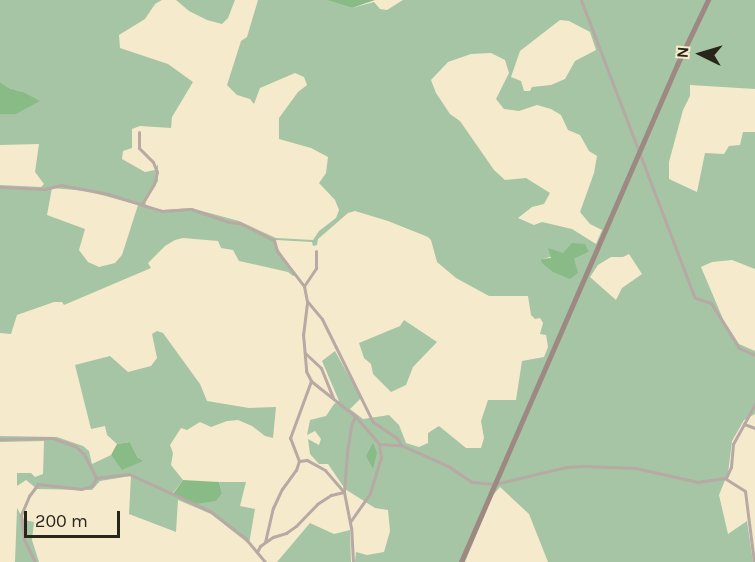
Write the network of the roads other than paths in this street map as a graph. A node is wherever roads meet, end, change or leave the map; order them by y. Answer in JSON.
{"nodes":[{"id":1,"x":581,"y":0,"type":"edge"},
{"id":2,"x":708,"y":0,"type":"edge"},
{"id":3,"x":139,"y":132,"type":"dead end"},
{"id":4,"x":639,"y":152,"type":"junction"},
{"id":5,"x":0,"y":187,"type":"edge"},
{"id":6,"x":142,"y":204,"type":"junction"},
{"id":7,"x":316,"y":251,"type":"dead end"},
{"id":8,"x":304,"y":286,"type":"junction"},
{"id":9,"x":307,"y":301,"type":"junction"},
{"id":10,"x":305,"y":353,"type":"junction"},
{"id":11,"x":755,"y":355,"type":"edge"},
{"id":12,"x":311,"y":381,"type":"junction"},
{"id":13,"x":334,"y":399,"type":"junction"},
{"id":14,"x":755,"y":404,"type":"edge"},
{"id":15,"x":356,"y":416,"type":"junction"},
{"id":16,"x":744,"y":424,"type":"junction"},
{"id":17,"x":755,"y":428,"type":"edge"},
{"id":18,"x":0,"y":439,"type":"edge"},
{"id":19,"x":380,"y":444,"type":"junction"},
{"id":20,"x":401,"y":445,"type":"junction"},
{"id":21,"x":299,"y":460,"type":"junction"},
{"id":22,"x":96,"y":478,"type":"junction"},
{"id":23,"x":726,"y":478,"type":"junction"},
{"id":24,"x":495,"y":484,"type":"junction"},
{"id":25,"x":344,"y":492,"type":"junction"},
{"id":26,"x":350,"y":522,"type":"junction"},
{"id":27,"x":265,"y":542,"type":"junction"},
{"id":28,"x":257,"y":552,"type":"junction"},
{"id":29,"x":35,"y":562,"type":"edge"},
{"id":30,"x":265,"y":562,"type":"edge"},
{"id":31,"x":352,"y":562,"type":"edge"},
{"id":32,"x":461,"y":562,"type":"edge"},
{"id":33,"x":754,"y":562,"type":"edge"}],
"edges":[{"from":1,"to":4,"type":"street"},
{"from":2,"to":4,"type":"street"},
{"from":3,"to":6,"type":"street"},
{"from":4,"to":11,"type":"street"},
{"from":4,"to":24,"type":"street"},
{"from":5,"to":6,"type":"street"},
{"from":6,"to":8,"type":"street"},
{"from":7,"to":8,"type":"street"},
{"from":8,"to":9,"type":"street"},
{"from":9,"to":10,"type":"street"},
{"from":9,"to":20,"type":"street"},
{"from":10,"to":12,"type":"street"},
{"from":10,"to":13,"type":"street"},
{"from":12,"to":13,"type":"street"},
{"from":12,"to":21,"type":"street"},
{"from":13,"to":15,"type":"street"},
{"from":14,"to":16,"type":"street"},
{"from":15,"to":19,"type":"street"},
{"from":15,"to":25,"type":"street"},
{"from":16,"to":17,"type":"street"},
{"from":16,"to":23,"type":"street"},
{"from":18,"to":22,"type":"street"},
{"from":19,"to":20,"type":"street"},
{"from":19,"to":26,"type":"street"},
{"from":20,"to":24,"type":"street"},
{"from":21,"to":25,"type":"street"},
{"from":21,"to":27,"type":"street"},
{"from":22,"to":28,"type":"street"},
{"from":22,"to":29,"type":"street"},
{"from":23,"to":24,"type":"street"},
{"from":23,"to":33,"type":"street"},
{"from":24,"to":32,"type":"street"},
{"from":25,"to":26,"type":"street"},
{"from":25,"to":27,"type":"street"},
{"from":26,"to":31,"type":"street"},
{"from":27,"to":28,"type":"street"},
{"from":28,"to":30,"type":"street"}]}
